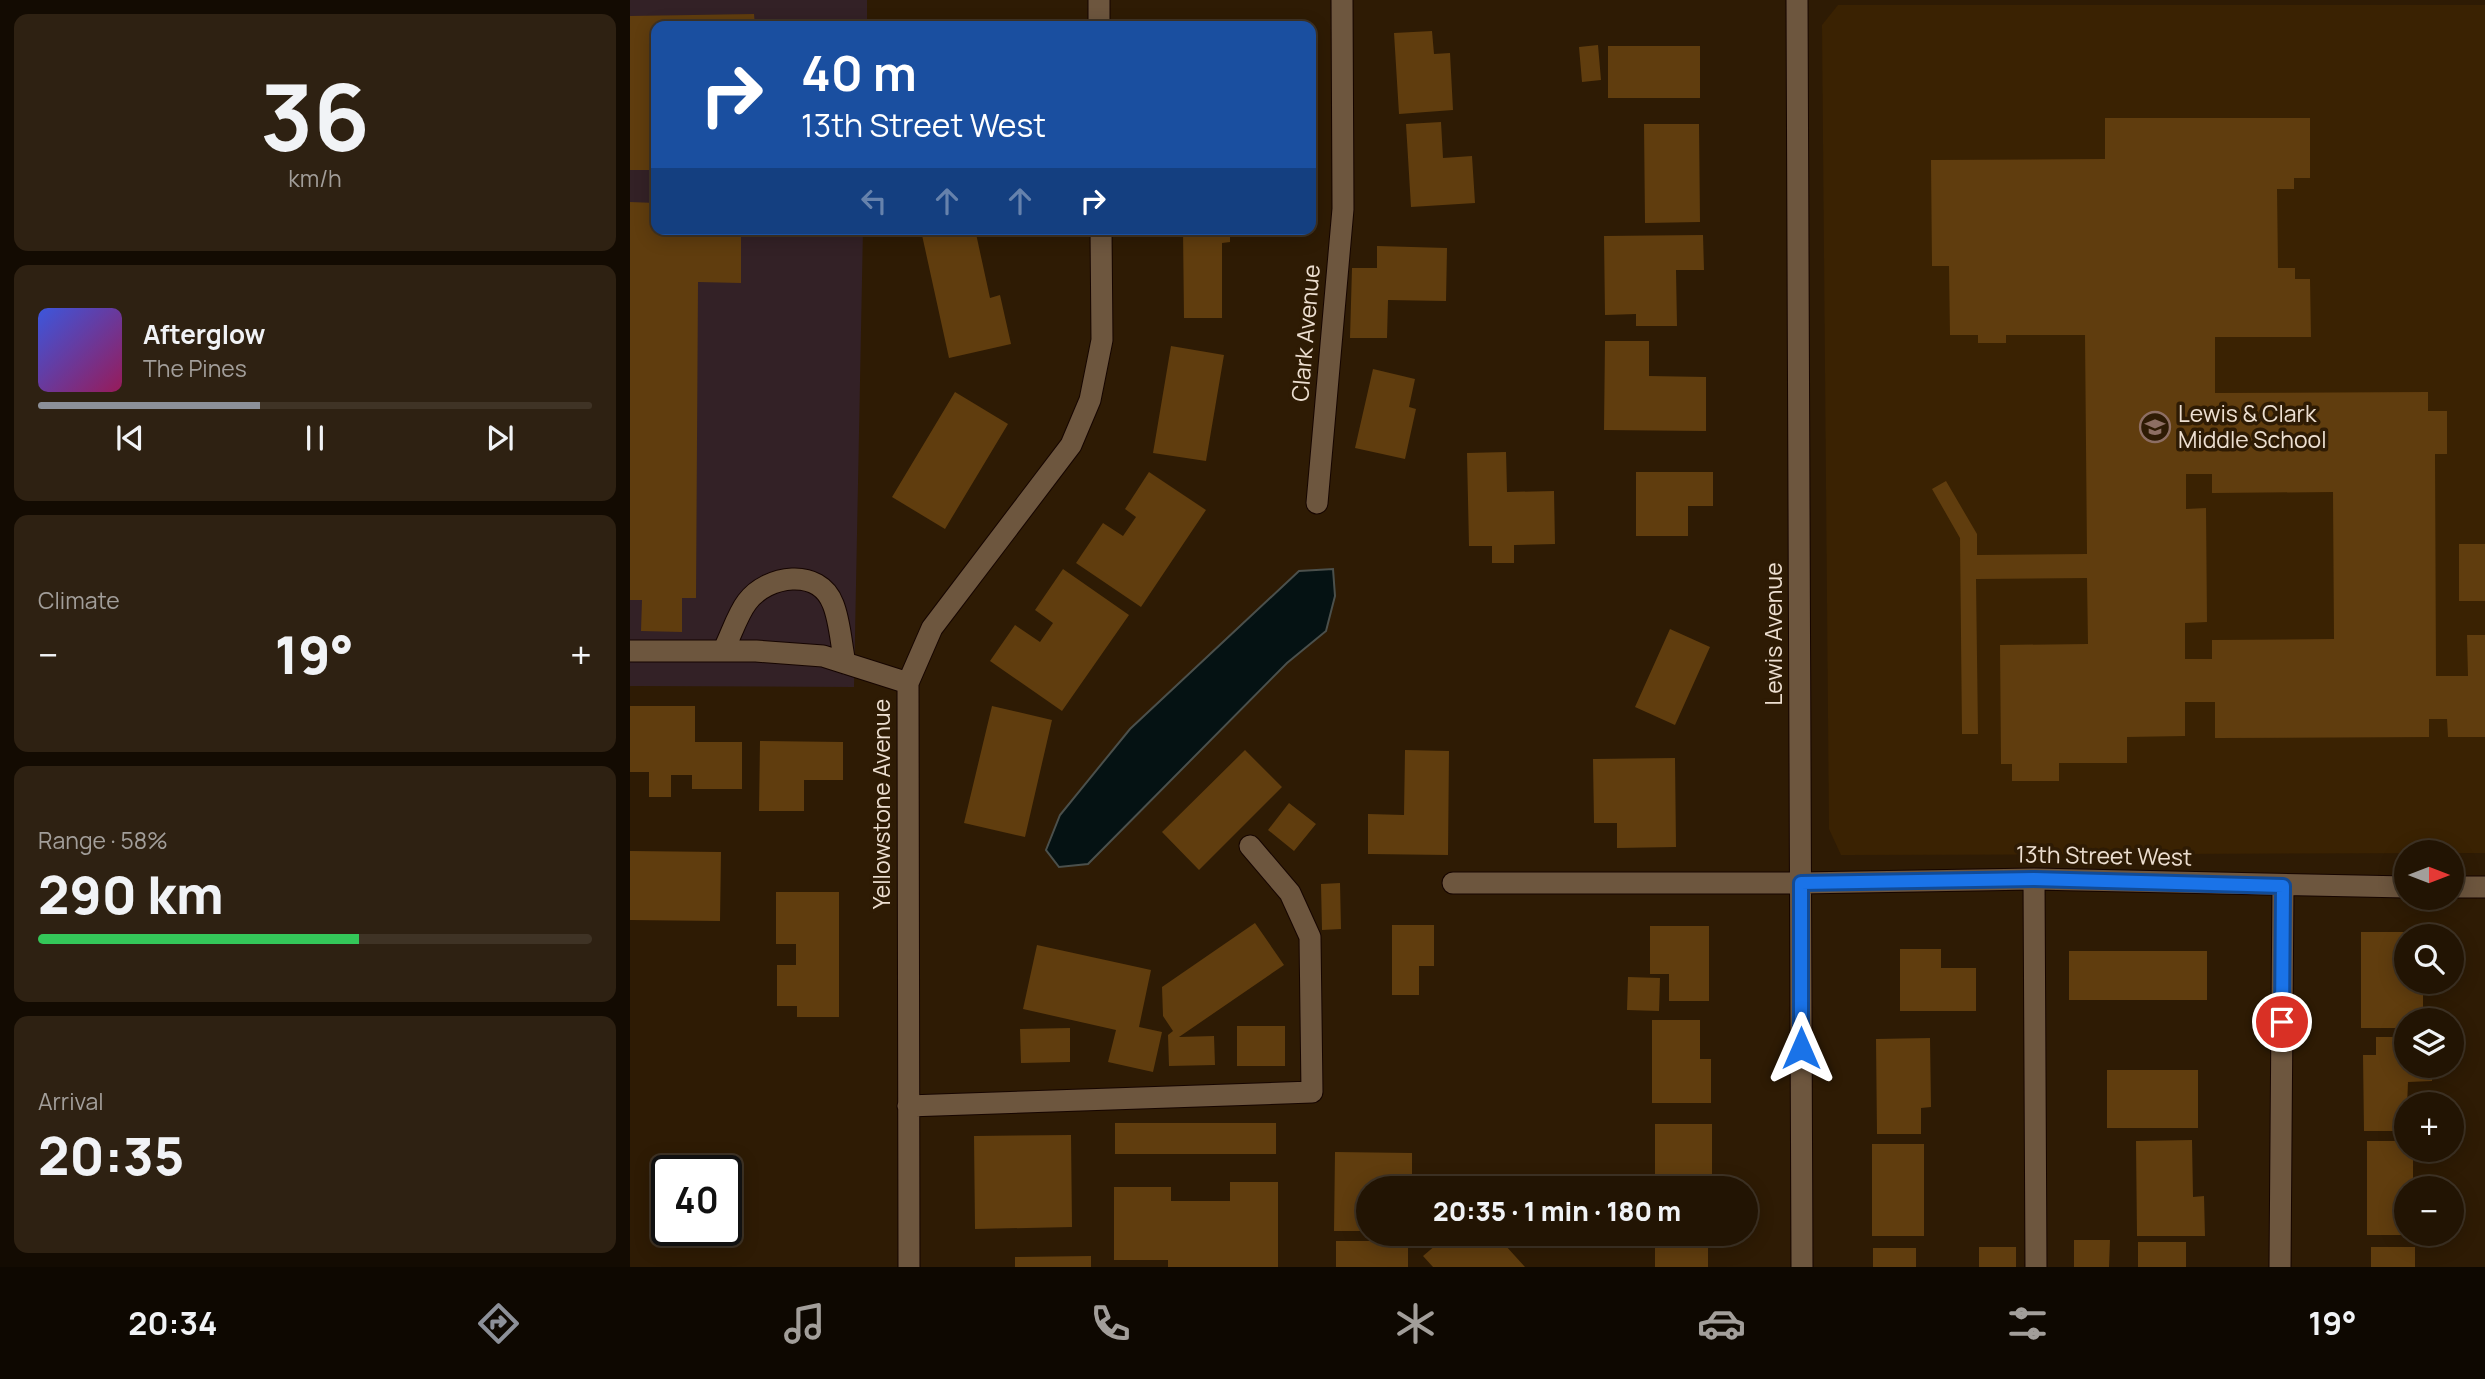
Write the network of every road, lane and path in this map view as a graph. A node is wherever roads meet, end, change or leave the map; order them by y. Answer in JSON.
{"nodes":[{"id":1,"x":1098,"y":0,"type":"edge"},
{"id":2,"x":1342,"y":0,"type":"edge"},
{"id":3,"x":1797,"y":0,"type":"edge"},
{"id":4,"x":1099,"y":21,"type":"edge"},
{"id":5,"x":1101,"y":235,"type":"edge"},
{"id":6,"x":1317,"y":503,"type":"dead end"},
{"id":7,"x":630,"y":651,"type":"edge"},
{"id":8,"x":723,"y":651,"type":"junction"},
{"id":9,"x":845,"y":663,"type":"junction"},
{"id":10,"x":908,"y":683,"type":"junction"},
{"id":11,"x":1250,"y":846,"type":"dead end"},
{"id":12,"x":2034,"y":879,"type":"junction"},
{"id":13,"x":1453,"y":883,"type":"dead end"},
{"id":14,"x":1801,"y":883,"type":"junction"},
{"id":15,"x":2283,"y":886,"type":"junction"},
{"id":16,"x":2394,"y":887,"type":"edge"},
{"id":17,"x":2464,"y":887,"type":"edge"},
{"id":18,"x":2485,"y":887,"type":"edge"},
{"id":19,"x":908,"y":1105,"type":"junction"},
{"id":20,"x":909,"y":1267,"type":"edge"},
{"id":21,"x":1802,"y":1267,"type":"edge"},
{"id":22,"x":2036,"y":1267,"type":"edge"},
{"id":23,"x":2280,"y":1267,"type":"edge"}],
"edges":[{"from":1,"to":4,"type":"street"},
{"from":2,"to":6,"type":"street","name":"Clark Avenue"},
{"from":3,"to":14,"type":"street","name":"Lewis Avenue"},
{"from":5,"to":10,"type":"street","name":"Yellowstone Avenue"},
{"from":7,"to":8,"type":"street"},
{"from":8,"to":9,"type":"street"},
{"from":8,"to":9,"type":"street"},
{"from":9,"to":10,"type":"street"},
{"from":10,"to":19,"type":"street","name":"Yellowstone Avenue"},
{"from":11,"to":19,"type":"street"},
{"from":12,"to":14,"type":"street","name":"13th Street West"},
{"from":12,"to":15,"type":"street","name":"13th Street West"},
{"from":12,"to":22,"type":"street"},
{"from":13,"to":14,"type":"street","name":"13th Street West"},
{"from":14,"to":21,"type":"street","name":"Lewis Avenue"},
{"from":15,"to":16,"type":"street","name":"13th Street West"},
{"from":15,"to":23,"type":"street"},
{"from":17,"to":18,"type":"street"},
{"from":19,"to":20,"type":"street","name":"Yellowstone Avenue"}]}
